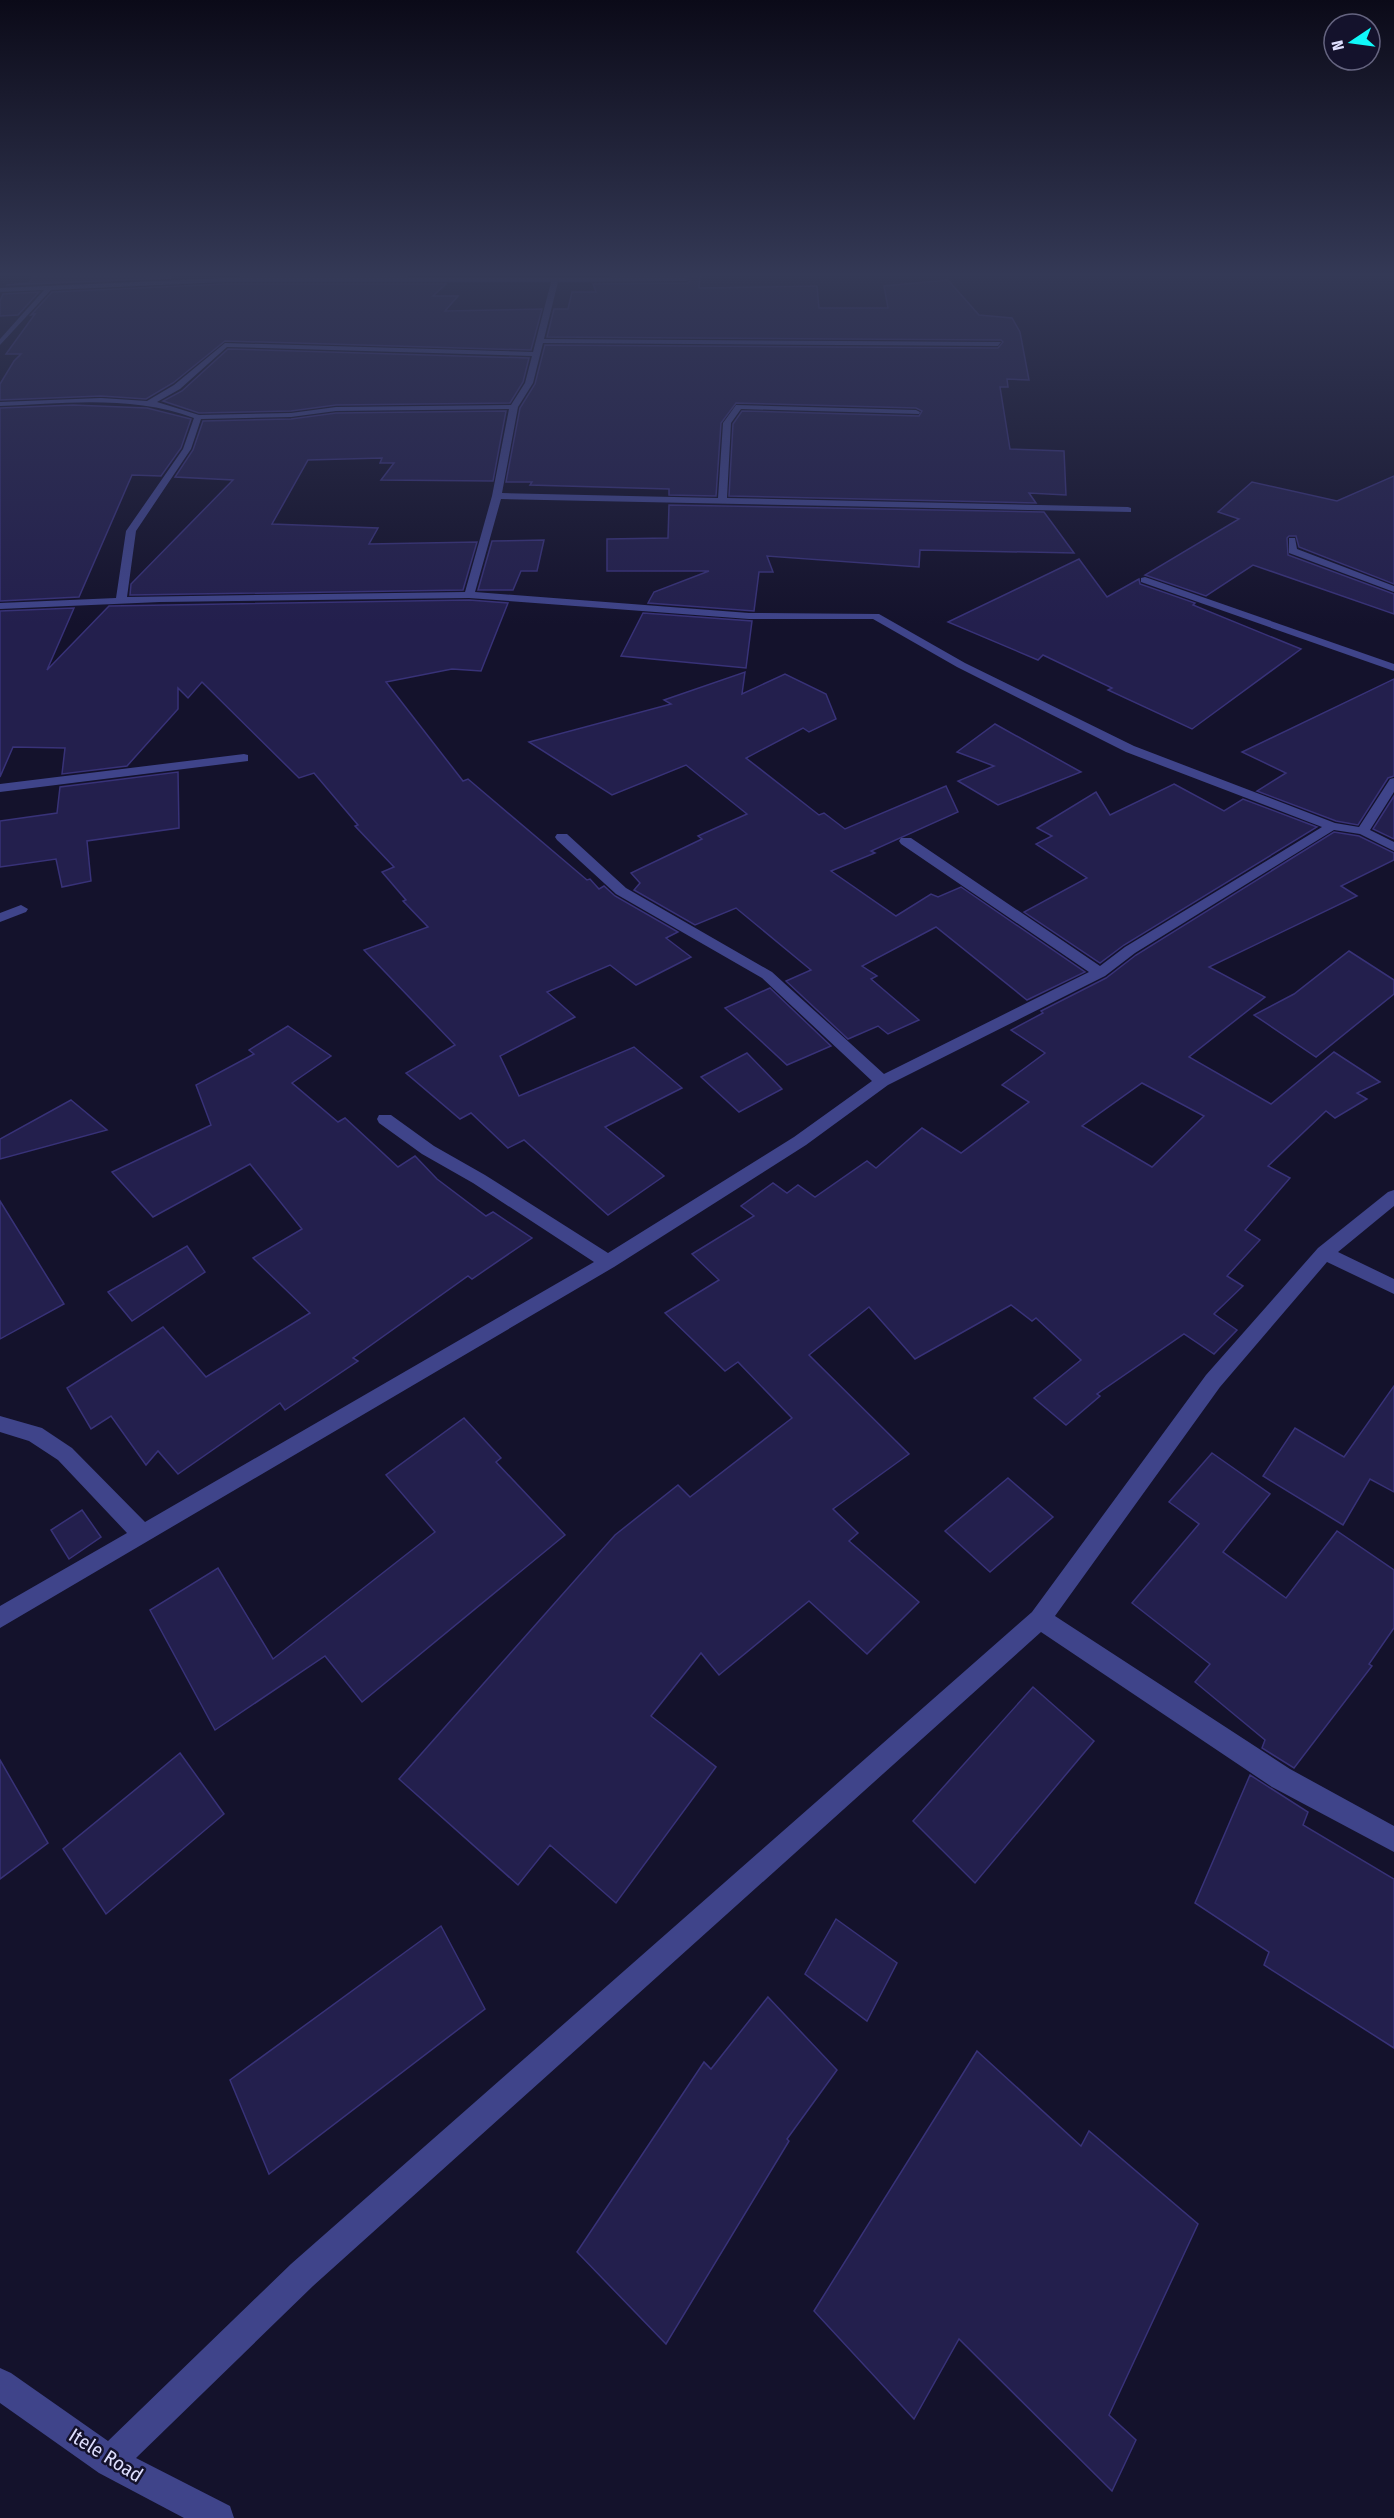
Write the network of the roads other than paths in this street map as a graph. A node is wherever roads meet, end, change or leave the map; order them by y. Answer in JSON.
{"nodes":[{"id":1,"x":173,"y":390,"type":"edge"},
{"id":2,"x":524,"y":390,"type":"edge"},
{"id":3,"x":0,"y":404,"type":"edge"},
{"id":4,"x":148,"y":404,"type":"junction"},
{"id":5,"x":514,"y":407,"type":"junction"},
{"id":6,"x":916,"y":412,"type":"dead end"},
{"id":7,"x":198,"y":417,"type":"junction"},
{"id":8,"x":497,"y":496,"type":"junction"},
{"id":9,"x":722,"y":501,"type":"junction"},
{"id":10,"x":1128,"y":510,"type":"dead end"},
{"id":11,"x":1292,"y":540,"type":"dead end"},
{"id":12,"x":1145,"y":580,"type":"dead end"},
{"id":13,"x":1394,"y":589,"type":"edge"},
{"id":14,"x":469,"y":596,"type":"junction"},
{"id":15,"x":121,"y":600,"type":"junction"},
{"id":16,"x":0,"y":606,"type":"edge"},
{"id":17,"x":1394,"y":668,"type":"edge"},
{"id":18,"x":244,"y":758,"type":"dead end"},
{"id":19,"x":1394,"y":782,"type":"edge"},
{"id":20,"x":0,"y":788,"type":"edge"},
{"id":21,"x":1332,"y":826,"type":"junction"},
{"id":22,"x":1363,"y":831,"type":"junction"},
{"id":23,"x":562,"y":837,"type":"dead end"},
{"id":24,"x":906,"y":841,"type":"dead end"},
{"id":25,"x":1394,"y":847,"type":"edge"},
{"id":26,"x":21,"y":909,"type":"dead end"},
{"id":27,"x":0,"y":918,"type":"edge"},
{"id":28,"x":1100,"y":974,"type":"junction"},
{"id":29,"x":882,"y":1081,"type":"junction"},
{"id":30,"x":385,"y":1119,"type":"dead end"},
{"id":31,"x":1394,"y":1196,"type":"edge"},
{"id":32,"x":1324,"y":1253,"type":"junction"},
{"id":33,"x":608,"y":1262,"type":"junction"},
{"id":34,"x":1394,"y":1287,"type":"edge"},
{"id":35,"x":0,"y":1424,"type":"edge"},
{"id":36,"x":142,"y":1534,"type":"junction"},
{"id":37,"x":0,"y":1618,"type":"edge"},
{"id":38,"x":1040,"y":1620,"type":"junction"},
{"id":39,"x":1394,"y":1840,"type":"edge"},
{"id":40,"x":0,"y":2384,"type":"edge"},
{"id":41,"x":110,"y":2462,"type":"junction"},
{"id":42,"x":218,"y":2518,"type":"edge"}],
"edges":[{"from":1,"to":4,"type":"street"},
{"from":2,"to":5,"type":"street"},
{"from":3,"to":4,"type":"street"},
{"from":4,"to":7,"type":"street"},
{"from":5,"to":7,"type":"street"},
{"from":5,"to":8,"type":"street"},
{"from":6,"to":9,"type":"street"},
{"from":7,"to":15,"type":"street"},
{"from":8,"to":9,"type":"street"},
{"from":8,"to":14,"type":"street"},
{"from":9,"to":10,"type":"street"},
{"from":11,"to":13,"type":"street"},
{"from":12,"to":17,"type":"street"},
{"from":14,"to":15,"type":"street"},
{"from":14,"to":21,"type":"street"},
{"from":15,"to":16,"type":"street"},
{"from":18,"to":20,"type":"street"},
{"from":19,"to":22,"type":"street"},
{"from":21,"to":22,"type":"street"},
{"from":21,"to":28,"type":"street"},
{"from":22,"to":25,"type":"street"},
{"from":23,"to":29,"type":"street"},
{"from":24,"to":28,"type":"street"},
{"from":26,"to":27,"type":"street"},
{"from":28,"to":29,"type":"street"},
{"from":29,"to":33,"type":"street"},
{"from":30,"to":33,"type":"street"},
{"from":31,"to":32,"type":"street"},
{"from":32,"to":34,"type":"street"},
{"from":32,"to":38,"type":"street"},
{"from":33,"to":36,"type":"street"},
{"from":35,"to":36,"type":"street"},
{"from":36,"to":37,"type":"street"},
{"from":38,"to":39,"type":"street"},
{"from":38,"to":41,"type":"street"},
{"from":40,"to":41,"type":"street","name":"Itele Road"},
{"from":41,"to":42,"type":"street","name":"Itele Road"}]}
